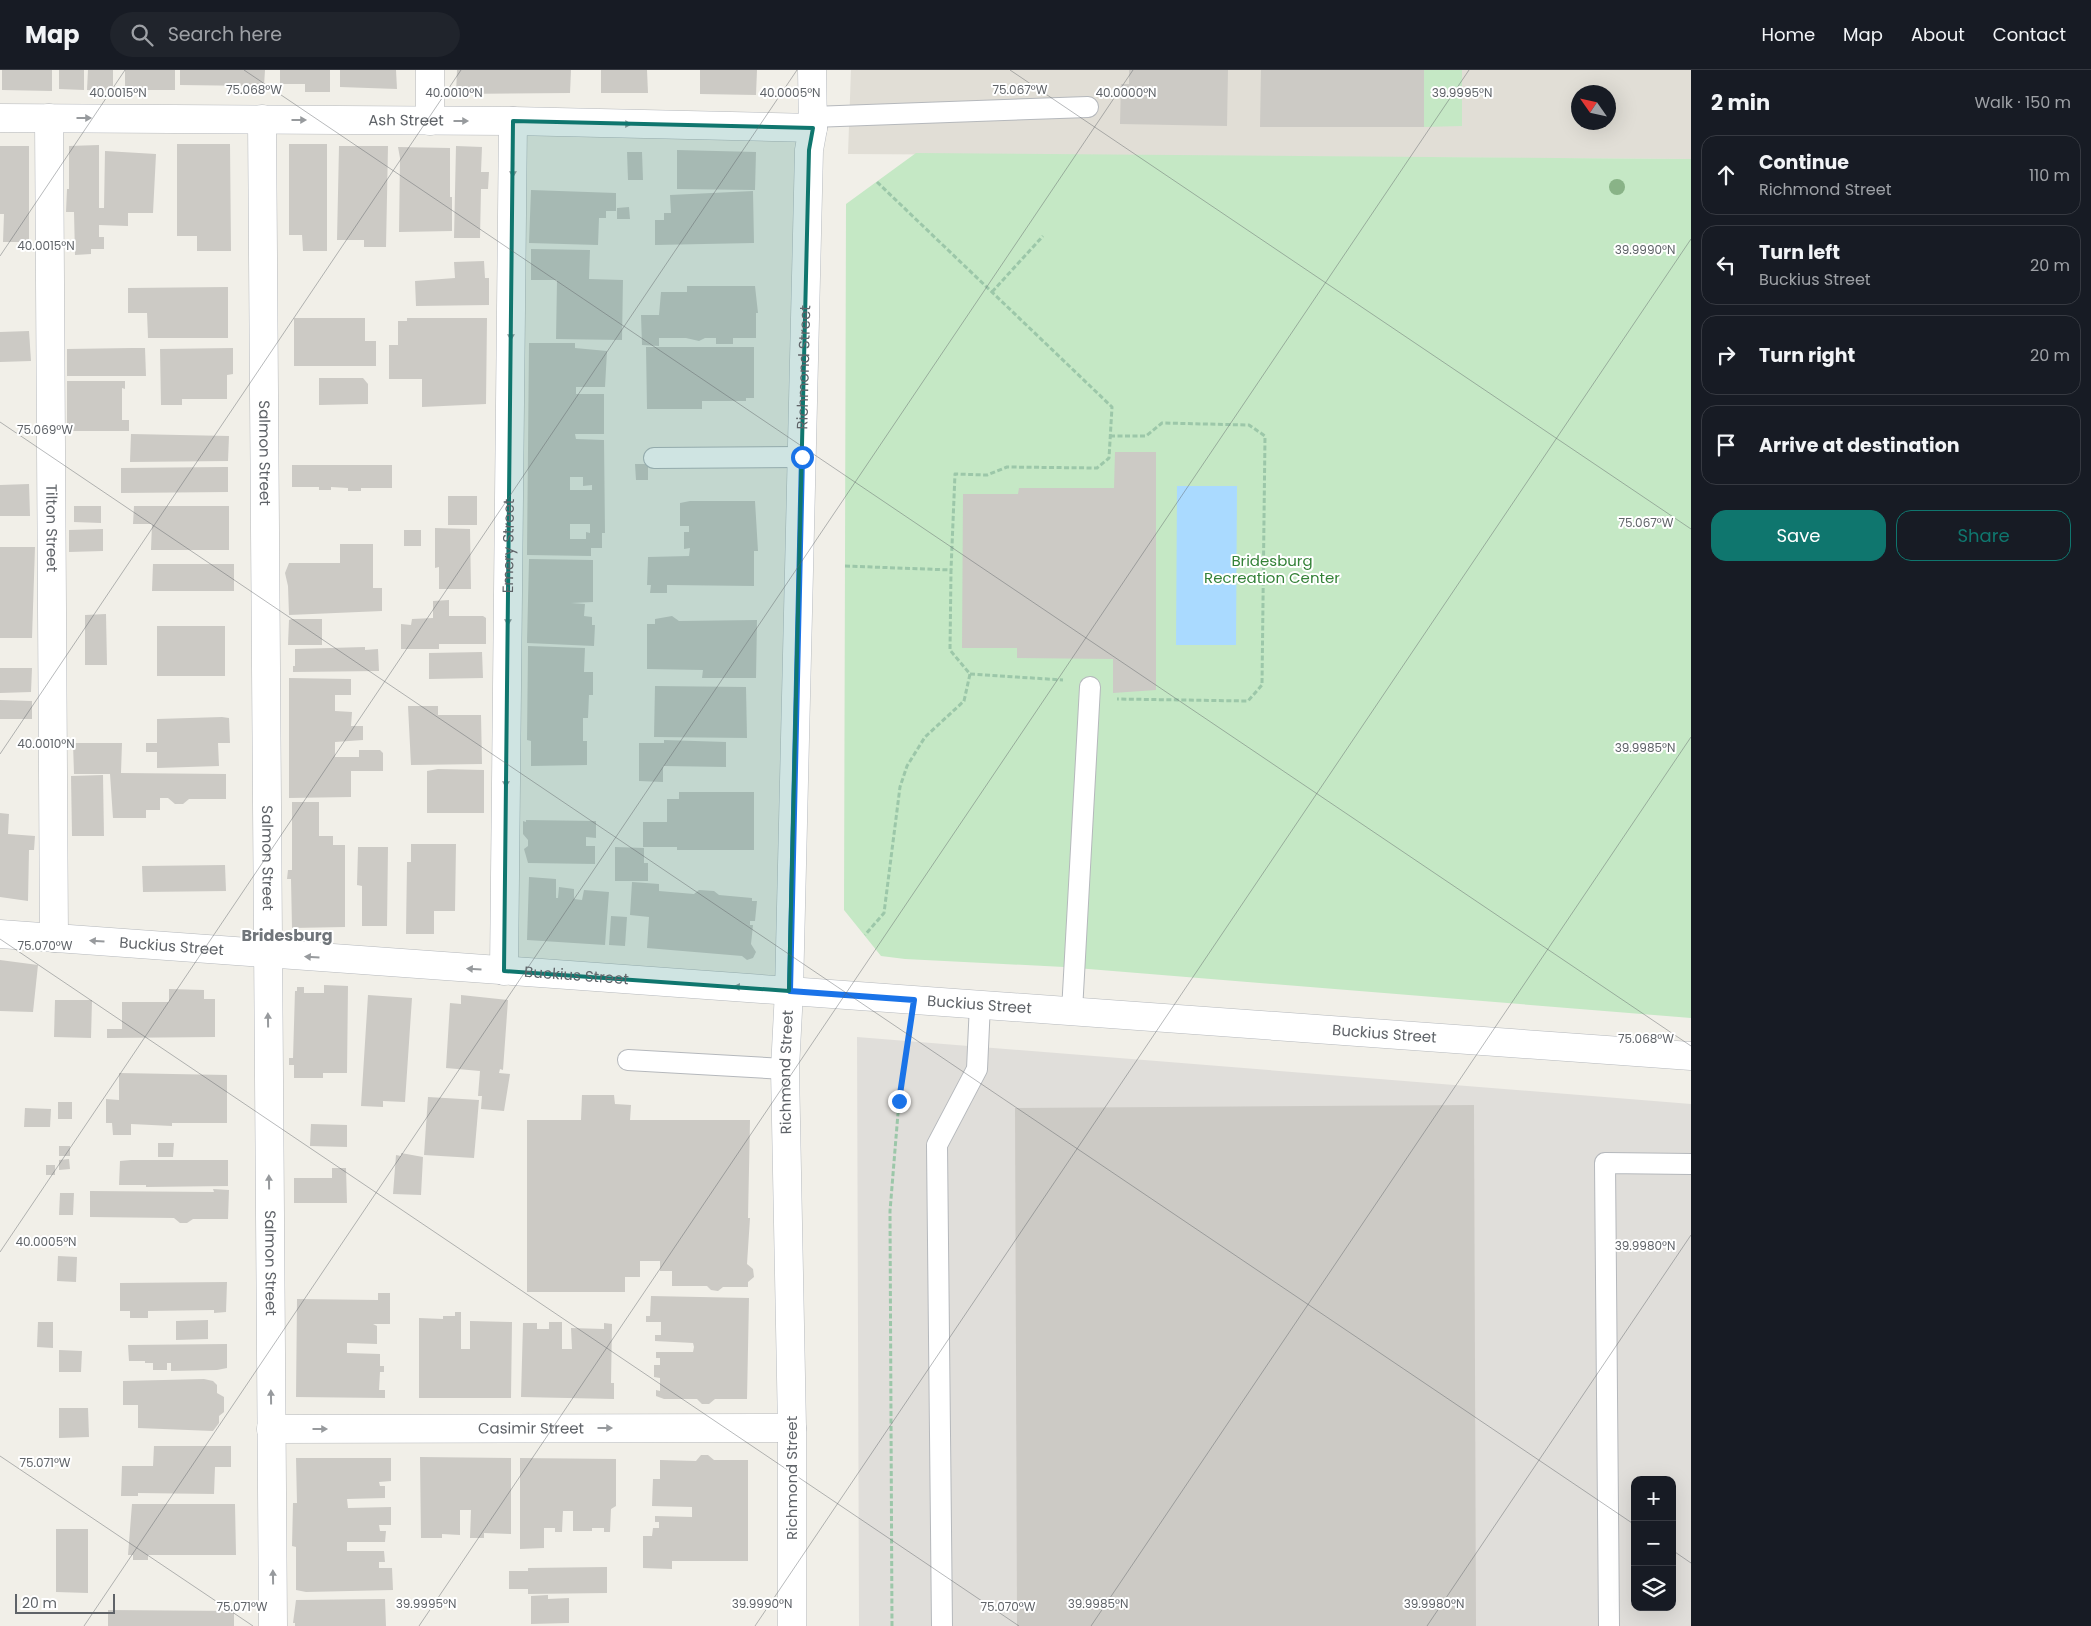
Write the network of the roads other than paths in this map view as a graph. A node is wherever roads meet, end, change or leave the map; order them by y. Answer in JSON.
{"nodes":[{"id":1,"x":430,"y":70,"type":"edge"},
{"id":2,"x":812,"y":70,"type":"edge"},
{"id":3,"x":1088,"y":107,"type":"dead end"},
{"id":4,"x":0,"y":118,"type":"edge"},
{"id":5,"x":49,"y":118,"type":"junction"},
{"id":6,"x":262,"y":119,"type":"junction"},
{"id":7,"x":430,"y":121,"type":"junction"},
{"id":8,"x":513,"y":121,"type":"junction"},
{"id":9,"x":813,"y":122,"type":"junction"},
{"id":10,"x":802,"y":457,"type":"junction"},
{"id":11,"x":654,"y":458,"type":"dead end"},
{"id":12,"x":1090,"y":687,"type":"road end"},
{"id":13,"x":0,"y":934,"type":"edge"},
{"id":14,"x":54,"y":938,"type":"junction"},
{"id":15,"x":267,"y":954,"type":"junction"},
{"id":16,"x":504,"y":971,"type":"junction"},
{"id":17,"x":790,"y":991,"type":"junction"},
{"id":18,"x":980,"y":1004,"type":"junction"},
{"id":19,"x":1072,"y":1011,"type":"junction"},
{"id":20,"x":1691,"y":1056,"type":"edge"},
{"id":21,"x":628,"y":1060,"type":"dead end"},
{"id":22,"x":785,"y":1069,"type":"junction"},
{"id":23,"x":1691,"y":1164,"type":"edge"},
{"id":24,"x":792,"y":1428,"type":"junction"},
{"id":25,"x":271,"y":1429,"type":"junction"},
{"id":26,"x":273,"y":1626,"type":"edge"},
{"id":27,"x":792,"y":1626,"type":"edge"},
{"id":28,"x":942,"y":1626,"type":"edge"},
{"id":29,"x":1609,"y":1626,"type":"edge"}],
"edges":[{"from":1,"to":7,"type":"street"},
{"from":2,"to":9,"type":"street","name":"Richmond Street"},
{"from":3,"to":9,"type":"lane"},
{"from":4,"to":5,"type":"street","name":"Ash Street"},
{"from":5,"to":6,"type":"street","name":"Ash Street","one_way":true},
{"from":5,"to":14,"type":"street","name":"Tilton Street"},
{"from":6,"to":7,"type":"street","name":"Ash Street","one_way":true},
{"from":6,"to":15,"type":"street","name":"Salmon Street"},
{"from":7,"to":8,"type":"street","name":"Ash Street","one_way":true},
{"from":8,"to":9,"type":"street","name":"Ash Street","one_way":true},
{"from":8,"to":16,"type":"street","name":"Emery Street","one_way":true},
{"from":9,"to":10,"type":"street","name":"Richmond Street"},
{"from":10,"to":11,"type":"lane"},
{"from":10,"to":17,"type":"street","name":"Richmond Street"},
{"from":12,"to":19,"type":"lane"},
{"from":13,"to":14,"type":"street","name":"Buckius Street"},
{"from":15,"to":14,"type":"street","name":"Buckius Street","one_way":true},
{"from":16,"to":15,"type":"street","name":"Buckius Street","one_way":true},
{"from":25,"to":15,"type":"street","name":"Salmon Street","one_way":true},
{"from":17,"to":16,"type":"street","name":"Buckius Street","one_way":true},
{"from":17,"to":18,"type":"street","name":"Buckius Street"},
{"from":17,"to":22,"type":"street","name":"Richmond Street"},
{"from":18,"to":19,"type":"street","name":"Buckius Street"},
{"from":18,"to":28,"type":"lane"},
{"from":19,"to":20,"type":"street","name":"Buckius Street"},
{"from":21,"to":22,"type":"lane"},
{"from":22,"to":24,"type":"street","name":"Richmond Street"},
{"from":23,"to":29,"type":"lane"},
{"from":25,"to":24,"type":"street","name":"Casimir Street","one_way":true},
{"from":24,"to":27,"type":"street","name":"Richmond Street"},
{"from":26,"to":25,"type":"street","name":"Salmon Street","one_way":true}]}
